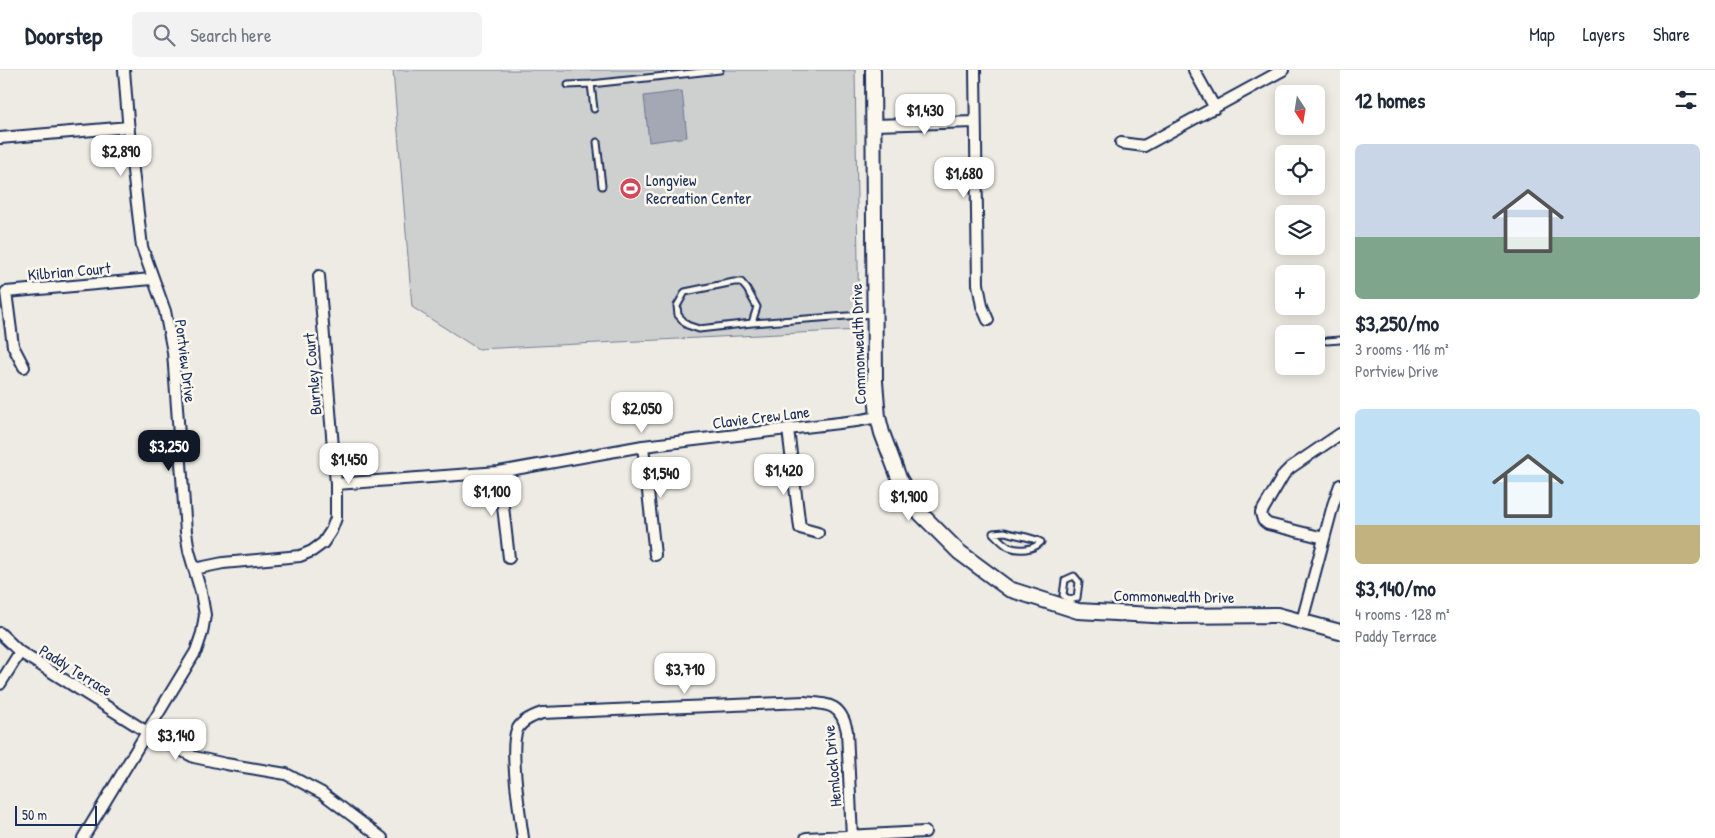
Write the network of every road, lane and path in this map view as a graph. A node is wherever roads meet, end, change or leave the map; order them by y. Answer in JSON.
{"nodes":[{"id":1,"x":124,"y":70,"type":"edge"},
{"id":2,"x":720,"y":70,"type":"edge"},
{"id":3,"x":873,"y":70,"type":"edge"},
{"id":4,"x":975,"y":70,"type":"edge"},
{"id":5,"x":1194,"y":70,"type":"edge"},
{"id":6,"x":1283,"y":70,"type":"edge"},
{"id":7,"x":591,"y":84,"type":"junction"},
{"id":8,"x":568,"y":85,"type":"dead end"},
{"id":9,"x":1215,"y":108,"type":"junction"},
{"id":10,"x":594,"y":109,"type":"dead end"},
{"id":11,"x":975,"y":122,"type":"junction"},
{"id":12,"x":874,"y":125,"type":"junction"},
{"id":13,"x":129,"y":127,"type":"junction"},
{"id":14,"x":0,"y":138,"type":"edge"},
{"id":15,"x":597,"y":142,"type":"dead end"},
{"id":16,"x":1121,"y":143,"type":"dead end"},
{"id":17,"x":602,"y":186,"type":"dead end"},
{"id":18,"x":319,"y":276,"type":"dead end"},
{"id":19,"x":152,"y":279,"type":"junction"},
{"id":20,"x":874,"y":314,"type":"junction"},
{"id":21,"x":988,"y":320,"type":"dead end"},
{"id":22,"x":752,"y":323,"type":"junction"},
{"id":23,"x":1327,"y":340,"type":"dead end"},
{"id":24,"x":1340,"y":340,"type":"edge"},
{"id":25,"x":24,"y":367,"type":"dead end"},
{"id":26,"x":878,"y":416,"type":"junction"},
{"id":27,"x":788,"y":429,"type":"junction"},
{"id":28,"x":1340,"y":434,"type":"edge"},
{"id":29,"x":643,"y":446,"type":"junction"},
{"id":30,"x":499,"y":472,"type":"junction"},
{"id":31,"x":336,"y":484,"type":"junction"},
{"id":32,"x":1340,"y":485,"type":"edge"},
{"id":33,"x":818,"y":533,"type":"dead end"},
{"id":34,"x":1324,"y":538,"type":"junction"},
{"id":35,"x":1041,"y":542,"type":"joint"},
{"id":36,"x":655,"y":555,"type":"dead end"},
{"id":37,"x":509,"y":558,"type":"dead end"},
{"id":38,"x":194,"y":569,"type":"junction"},
{"id":39,"x":1069,"y":604,"type":"junction"},
{"id":40,"x":1302,"y":621,"type":"junction"},
{"id":41,"x":1340,"y":632,"type":"edge"},
{"id":42,"x":0,"y":633,"type":"edge"},
{"id":43,"x":20,"y":652,"type":"junction"},
{"id":44,"x":0,"y":684,"type":"edge"},
{"id":45,"x":146,"y":732,"type":"junction"},
{"id":46,"x":925,"y":832,"type":"dead end"},
{"id":47,"x":852,"y":837,"type":"edge"},
{"id":48,"x":83,"y":838,"type":"edge"},
{"id":49,"x":382,"y":838,"type":"edge"},
{"id":50,"x":522,"y":838,"type":"edge"},
{"id":51,"x":806,"y":838,"type":"edge"}],
"edges":[{"from":1,"to":13,"type":"street","name":"Portview Drive"},
{"from":2,"to":7,"type":"lane"},
{"from":3,"to":12,"type":"street","name":"Commonwealth Drive"},
{"from":4,"to":11,"type":"street"},
{"from":5,"to":9,"type":"street"},
{"from":6,"to":9,"type":"street"},
{"from":7,"to":8,"type":"lane"},
{"from":7,"to":10,"type":"lane"},
{"from":9,"to":16,"type":"street"},
{"from":11,"to":12,"type":"street"},
{"from":11,"to":21,"type":"street"},
{"from":12,"to":20,"type":"street","name":"Commonwealth Drive"},
{"from":13,"to":14,"type":"street"},
{"from":13,"to":19,"type":"street","name":"Portview Drive"},
{"from":15,"to":17,"type":"lane"},
{"from":18,"to":31,"type":"street","name":"Burnley Court"},
{"from":19,"to":25,"type":"street","name":"Kilbrian Court"},
{"from":19,"to":38,"type":"street","name":"Portview Drive"},
{"from":20,"to":22,"type":"lane"},
{"from":20,"to":26,"type":"street","name":"Commonwealth Drive"},
{"from":22,"to":22,"type":"lane"},
{"from":23,"to":24,"type":"lane"},
{"from":26,"to":27,"type":"street","name":"Clavie Crew Lane"},
{"from":26,"to":39,"type":"street","name":"Commonwealth Drive"},
{"from":27,"to":29,"type":"street","name":"Clavie Crew Lane"},
{"from":27,"to":33,"type":"street"},
{"from":28,"to":34,"type":"street"},
{"from":29,"to":30,"type":"street","name":"Clavie Crew Lane"},
{"from":29,"to":36,"type":"street"},
{"from":30,"to":31,"type":"street","name":"Clavie Crew Lane"},
{"from":30,"to":37,"type":"street"},
{"from":31,"to":38,"type":"street","name":"Burnley Court"},
{"from":32,"to":34,"type":"street"},
{"from":34,"to":40,"type":"street"},
{"from":35,"to":35,"type":"lane"},
{"from":38,"to":45,"type":"street","name":"Portview Drive"},
{"from":39,"to":39,"type":"lane"},
{"from":39,"to":40,"type":"street","name":"Commonwealth Drive"},
{"from":40,"to":41,"type":"street","name":"Commonwealth Drive"},
{"from":42,"to":43,"type":"street","name":"Paddy Terrace"},
{"from":43,"to":44,"type":"street"},
{"from":43,"to":45,"type":"street","name":"Paddy Terrace"},
{"from":45,"to":48,"type":"street","name":"Portview Drive"},
{"from":45,"to":49,"type":"street","name":"Paddy Terrace"},
{"from":46,"to":47,"type":"street"},
{"from":47,"to":50,"type":"street","name":"Hemlock Drive"},
{"from":47,"to":51,"type":"street"}]}
